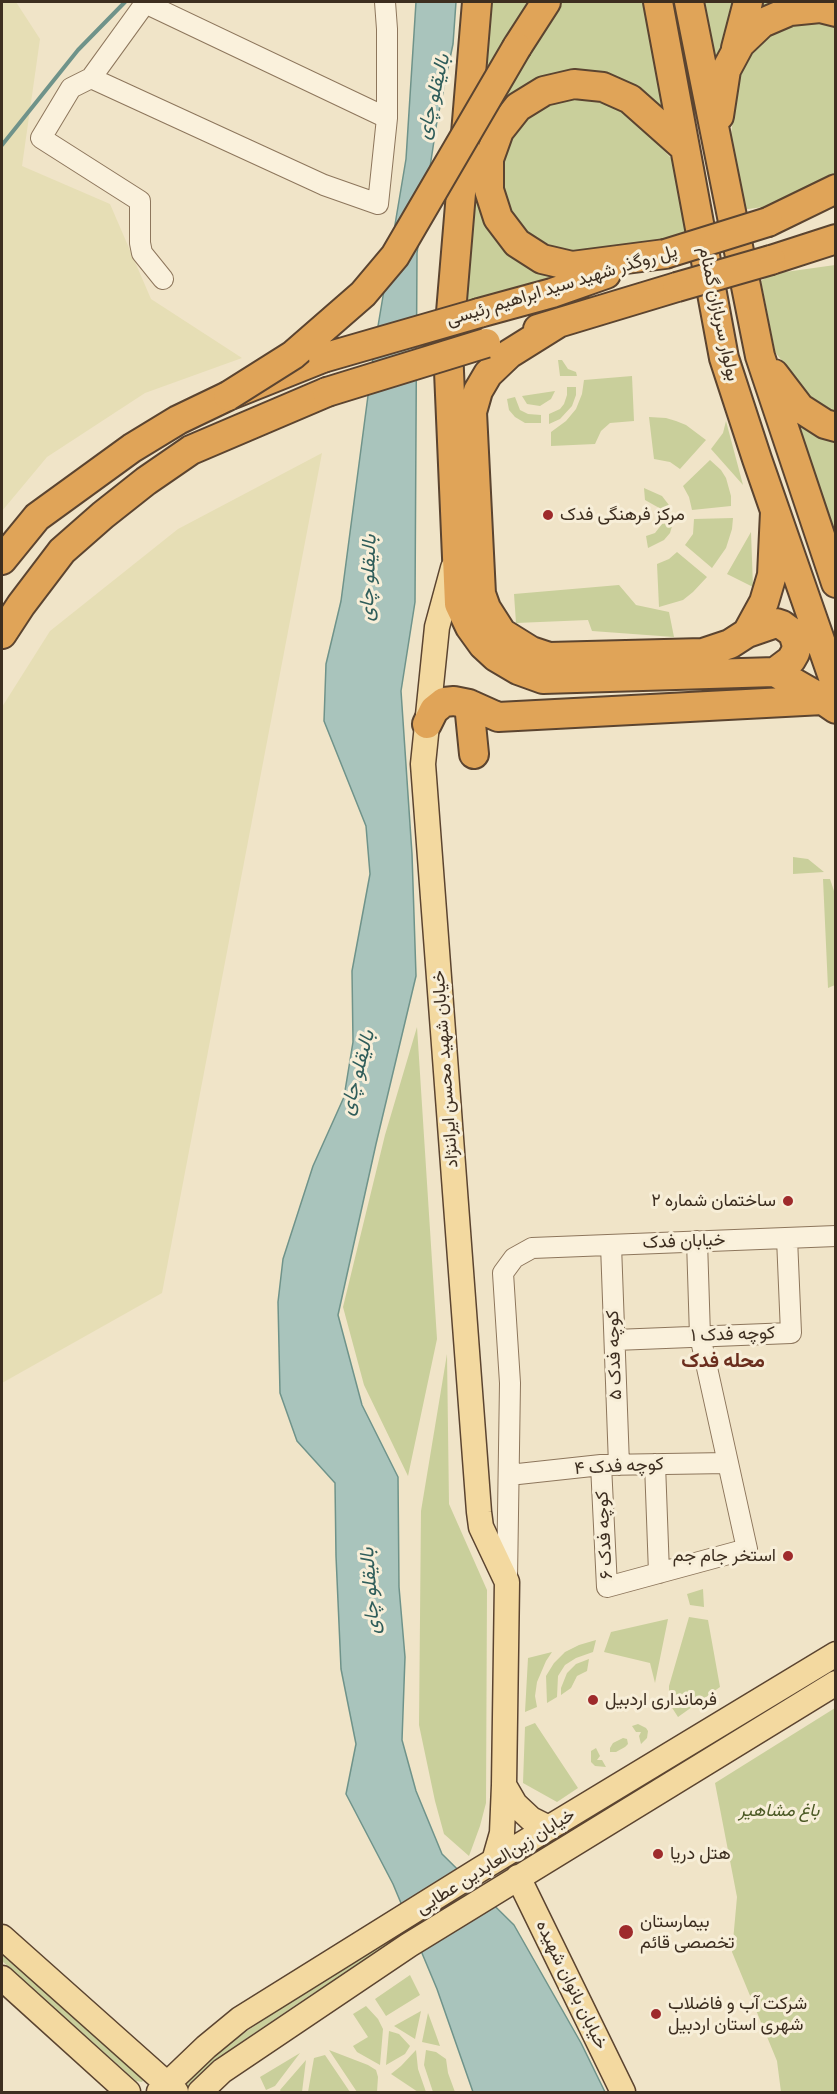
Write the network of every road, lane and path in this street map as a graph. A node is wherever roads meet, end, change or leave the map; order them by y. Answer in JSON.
{"nodes":[{"id":1,"x":146,"y":2,"type":"edge"},
{"id":2,"x":385,"y":2,"type":"edge"},
{"id":3,"x":477,"y":2,"type":"edge"},
{"id":4,"x":546,"y":2,"type":"edge"},
{"id":5,"x":658,"y":2,"type":"edge"},
{"id":6,"x":689,"y":2,"type":"edge"},
{"id":7,"x":748,"y":2,"type":"edge"},
{"id":8,"x":836,"y":12,"type":"edge"},
{"id":9,"x":734,"y":56,"type":"junction"},
{"id":10,"x":91,"y":78,"type":"junction"},
{"id":11,"x":387,"y":118,"type":"junction"},
{"id":12,"x":716,"y":142,"type":"junction"},
{"id":13,"x":684,"y":147,"type":"junction"},
{"id":14,"x":836,"y":189,"type":"edge"},
{"id":15,"x":836,"y":200,"type":"edge"},
{"id":16,"x":768,"y":222,"type":"junction"},
{"id":17,"x":836,"y":239,"type":"edge"},
{"id":18,"x":836,"y":251,"type":"edge"},
{"id":19,"x":665,"y":254,"type":"junction"},
{"id":20,"x":771,"y":260,"type":"junction"},
{"id":21,"x":163,"y":279,"type":"dead end"},
{"id":22,"x":710,"y":279,"type":"junction"},
{"id":23,"x":557,"y":324,"type":"junction"},
{"id":24,"x":760,"y":356,"type":"junction"},
{"id":25,"x":228,"y":396,"type":"junction"},
{"id":26,"x":450,"y":399,"type":"junction"},
{"id":27,"x":836,"y":427,"type":"edge"},
{"id":28,"x":775,"y":512,"type":"junction"},
{"id":29,"x":457,"y":554,"type":"junction"},
{"id":30,"x":2,"y":560,"type":"edge"},
{"id":31,"x":836,"y":583,"type":"edge"},
{"id":32,"x":747,"y":633,"type":"junction"},
{"id":33,"x":2,"y":634,"type":"edge"},
{"id":34,"x":775,"y":672,"type":"junction"},
{"id":35,"x":617,"y":677,"type":"junction"},
{"id":36,"x":831,"y":698,"type":"edge"},
{"id":37,"x":469,"y":704,"type":"junction"},
{"id":38,"x":618,"y":711,"type":"junction"},
{"id":39,"x":427,"y":724,"type":"junction"},
{"id":40,"x":474,"y":754,"type":"dead end"},
{"id":41,"x":836,"y":1236,"type":"edge"},
{"id":42,"x":787,"y":1238,"type":"junction"},
{"id":43,"x":697,"y":1241,"type":"junction"},
{"id":44,"x":611,"y":1245,"type":"junction"},
{"id":45,"x":532,"y":1248,"type":"joint"},
{"id":46,"x":700,"y":1336,"type":"junction"},
{"id":47,"x":615,"y":1340,"type":"junction"},
{"id":48,"x":728,"y":1463,"type":"junction"},
{"id":49,"x":655,"y":1464,"type":"junction"},
{"id":50,"x":610,"y":1465,"type":"junction"},
{"id":51,"x":510,"y":1475,"type":"junction"},
{"id":52,"x":659,"y":1573,"type":"junction"},
{"id":53,"x":507,"y":1582,"type":"junction"},
{"id":54,"x":836,"y":1654,"type":"edge"},
{"id":55,"x":836,"y":1683,"type":"edge"},
{"id":56,"x":504,"y":1785,"type":"junction"},
{"id":57,"x":549,"y":1828,"type":"junction"},
{"id":58,"x":484,"y":1867,"type":"junction"},
{"id":59,"x":518,"y":1877,"type":"junction"},
{"id":60,"x":2,"y":1937,"type":"edge"},
{"id":61,"x":2,"y":1978,"type":"edge"},
{"id":62,"x":110,"y":2082,"type":"edge"},
{"id":63,"x":213,"y":2084,"type":"edge"},
{"id":64,"x":167,"y":2090,"type":"edge"},
{"id":65,"x":128,"y":2092,"type":"edge"},
{"id":66,"x":200,"y":2092,"type":"edge"},
{"id":67,"x":623,"y":2092,"type":"edge"}],
"edges":[{"from":1,"to":10,"type":"street"},
{"from":1,"to":11,"type":"street"},
{"from":2,"to":11,"type":"street"},
{"from":3,"to":26,"type":"highway"},
{"from":4,"to":25,"type":"highway","bridge":true},
{"from":5,"to":13,"type":"highway","name":"بولوار سربازان گمنام"},
{"from":6,"to":12,"type":"highway","name":"بولوار سربازان گمنام"},
{"from":7,"to":9,"type":"highway"},
{"from":8,"to":9,"type":"highway"},
{"from":9,"to":12,"type":"highway"},
{"from":10,"to":11,"type":"street"},
{"from":10,"to":21,"type":"street"},
{"from":12,"to":24,"type":"highway","name":"بولوار سربازان گمنام"},
{"from":13,"to":19,"type":"highway"},
{"from":13,"to":22,"type":"highway","name":"بولوار سربازان گمنام"},
{"from":14,"to":16,"type":"highway"},
{"from":15,"to":16,"type":"highway","name":"پل روگذر شهید سید ابراهیم رئیسی"},
{"from":16,"to":19,"type":"highway","name":"پل روگذر شهید سید ابراهیم رئیسی","bridge":true},
{"from":17,"to":20,"type":"highway","name":"پل روگذر شهید سید ابراهیم رئیسی"},
{"from":18,"to":20,"type":"highway"},
{"from":19,"to":25,"type":"highway","name":"پل روگذر شهید سید ابراهیم رئیسی","bridge":true},
{"from":20,"to":23,"type":"highway","name":"پل روگذر شهید سید ابراهیم رئیسی","bridge":true},
{"from":22,"to":26,"type":"highway"},
{"from":22,"to":28,"type":"highway","name":"بولوار سربازان گمنام"},
{"from":23,"to":32,"type":"highway"},
{"from":23,"to":33,"type":"highway","name":"پل روگذر شهید سید ابراهیم رئیسی","bridge":true},
{"from":24,"to":27,"type":"highway"},
{"from":24,"to":31,"type":"highway","name":"بولوار سربازان گمنام"},
{"from":25,"to":30,"type":"highway"},
{"from":26,"to":29,"type":"highway"},
{"from":28,"to":32,"type":"highway"},
{"from":28,"to":36,"type":"highway","name":"بولوار سربازان گمنام"},
{"from":29,"to":35,"type":"highway"},
{"from":29,"to":39,"type":"main road","name":"خیابان شهید محسن ایراننژاد"},
{"from":32,"to":34,"type":"highway"},
{"from":34,"to":35,"type":"highway"},
{"from":34,"to":36,"type":"highway"},
{"from":35,"to":38,"type":"highway"},
{"from":36,"to":38,"type":"highway"},
{"from":37,"to":38,"type":"highway"},
{"from":37,"to":39,"type":"highway"},
{"from":37,"to":40,"type":"highway"},
{"from":39,"to":53,"type":"main road","name":"خیابان شهید محسن ایراننژاد"},
{"from":41,"to":42,"type":"street","name":"خیابان فدک"},
{"from":42,"to":43,"type":"street","name":"خیابان فدک"},
{"from":42,"to":46,"type":"street","name":"کوچه فدک ۱"},
{"from":43,"to":44,"type":"street","name":"خیابان فدک"},
{"from":43,"to":46,"type":"street"},
{"from":44,"to":45,"type":"street","name":"خیابان فدک"},
{"from":44,"to":47,"type":"street","name":"کوچه فدک ۵"},
{"from":45,"to":51,"type":"street","name":"خیابان شهید محسن ایراننژاد"},
{"from":46,"to":47,"type":"street","name":"کوچه فدک ۱"},
{"from":46,"to":48,"type":"street"},
{"from":47,"to":50,"type":"street","name":"کوچه فدک ۵"},
{"from":48,"to":49,"type":"street","name":"کوچه فدک ۴"},
{"from":48,"to":52,"type":"street"},
{"from":49,"to":50,"type":"street","name":"کوچه فدک ۴"},
{"from":49,"to":52,"type":"street"},
{"from":50,"to":51,"type":"street","name":"کوچه فدک ۴"},
{"from":50,"to":52,"type":"street","name":"کوچه فدک ۶"},
{"from":51,"to":53,"type":"street","name":"خیابان شهید محسن ایراننژاد"},
{"from":53,"to":56,"type":"main road","name":"خیابان شهید محسن ایراننژاد"},
{"from":54,"to":57,"type":"main road","name":"خیابان زین‌العابدین عطایی"},
{"from":55,"to":59,"type":"main road","name":"خیابان زین‌العابدین عطایی"},
{"from":56,"to":57,"type":"main road"},
{"from":56,"to":58,"type":"main road","name":"خیابان شهید محسن ایراننژاد"},
{"from":57,"to":58,"type":"main road","name":"خیابان زین‌العابدین عطایی"},
{"from":58,"to":64,"type":"main road","name":"خیابان زین‌العابدین عطایی"},
{"from":59,"to":63,"type":"main road","name":"خیابان زین‌العابدین عطایی"},
{"from":59,"to":67,"type":"main road","name":"خیابان بانوان شهیده"},
{"from":60,"to":64,"type":"main road"},
{"from":61,"to":62,"type":"main road"},
{"from":62,"to":65,"type":"main road"},
{"from":63,"to":66,"type":"main road","name":"خیابان زین‌العابدین عطایی"}]}
